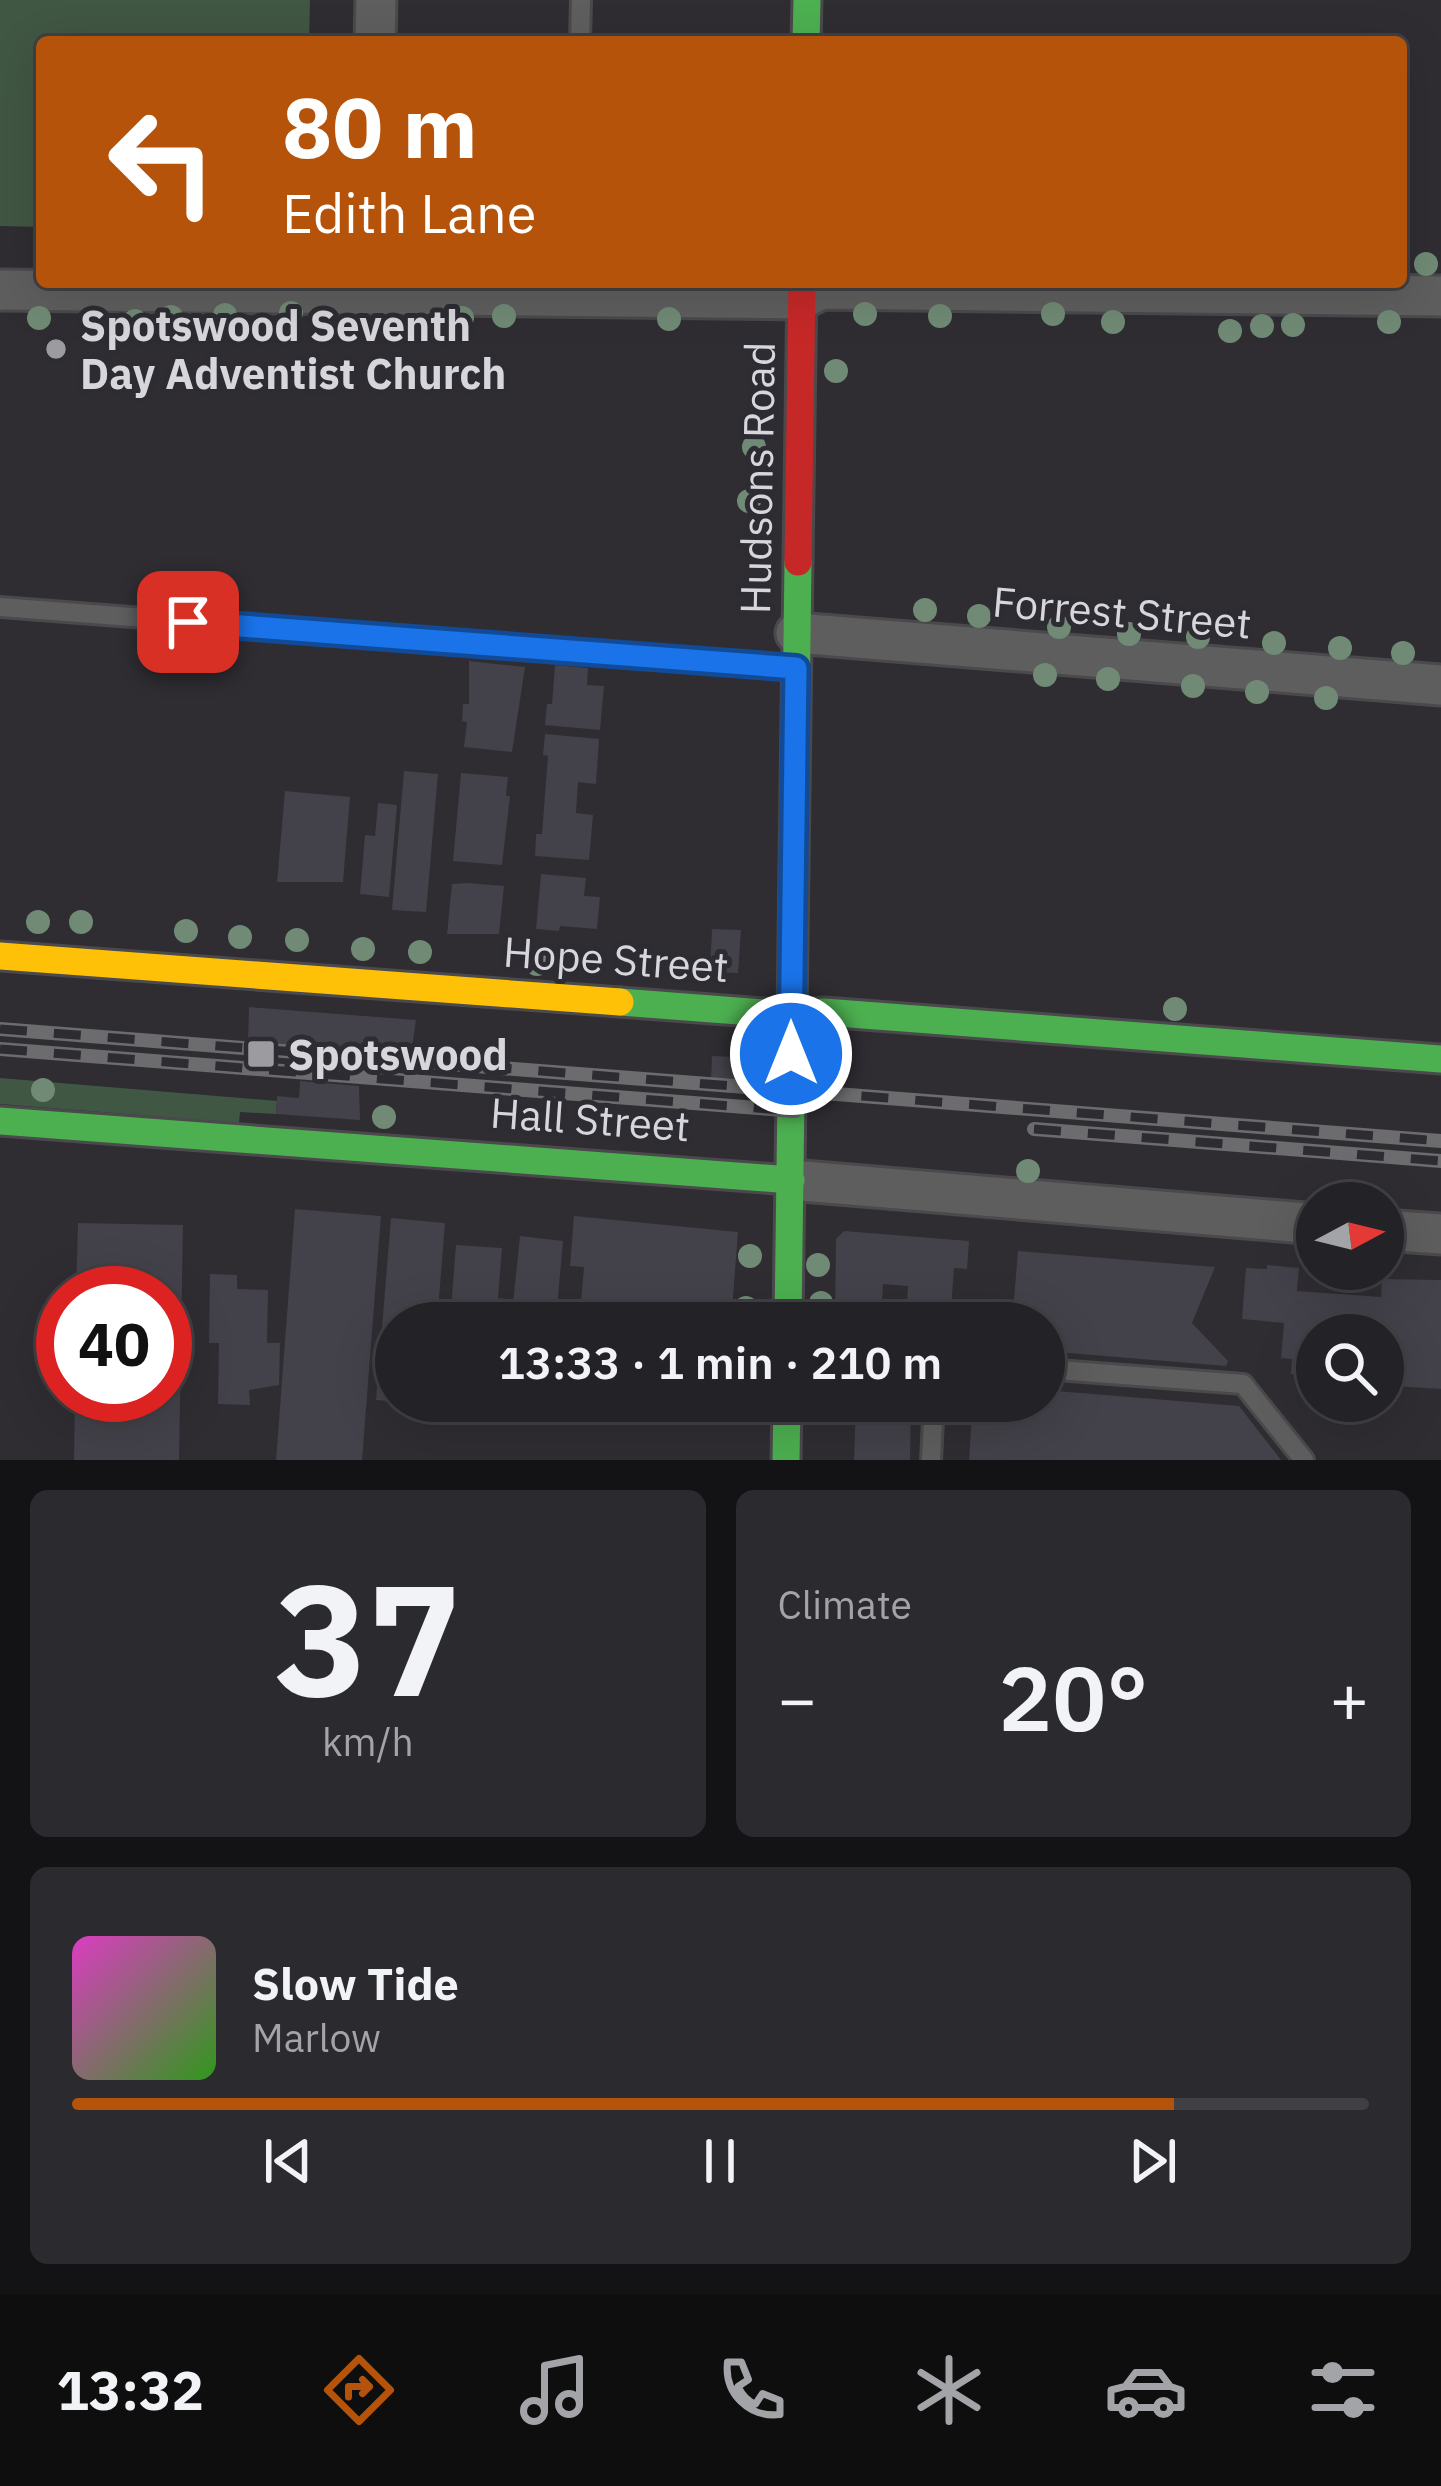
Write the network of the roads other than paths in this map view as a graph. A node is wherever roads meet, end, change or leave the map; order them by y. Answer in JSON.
{"nodes":[{"id":1,"x":376,"y":0,"type":"edge"},
{"id":2,"x":581,"y":0,"type":"edge"},
{"id":3,"x":807,"y":0,"type":"edge"},
{"id":4,"x":375,"y":36,"type":"edge"},
{"id":5,"x":580,"y":36,"type":"edge"},
{"id":6,"x":806,"y":36,"type":"edge"},
{"id":7,"x":372,"y":288,"type":"edge"},
{"id":8,"x":0,"y":290,"type":"edge"},
{"id":9,"x":802,"y":291,"type":"edge"},
{"id":10,"x":1441,"y":296,"type":"edge"},
{"id":11,"x":0,"y":607,"type":"edge"},
{"id":12,"x":796,"y":650,"type":"junction"},
{"id":13,"x":1441,"y":686,"type":"edge"},
{"id":14,"x":0,"y":956,"type":"edge"},
{"id":15,"x":791,"y":1015,"type":"junction"},
{"id":16,"x":1441,"y":1059,"type":"edge"},
{"id":17,"x":0,"y":1120,"type":"edge"},
{"id":18,"x":791,"y":1180,"type":"junction"},
{"id":19,"x":1296,"y":1222,"type":"edge"},
{"id":20,"x":1404,"y":1231,"type":"edge"},
{"id":21,"x":1441,"y":1234,"type":"edge"},
{"id":22,"x":788,"y":1302,"type":"edge"},
{"id":23,"x":1065,"y":1371,"type":"edge"},
{"id":24,"x":787,"y":1422,"type":"edge"},
{"id":25,"x":933,"y":1422,"type":"edge"},
{"id":26,"x":786,"y":1460,"type":"edge"},
{"id":27,"x":932,"y":1460,"type":"edge"},
{"id":28,"x":1304,"y":1460,"type":"edge"}],
"edges":[{"from":1,"to":4,"type":"street"},
{"from":2,"to":5,"type":"lane"},
{"from":3,"to":6,"type":"street"},
{"from":7,"to":8,"type":"street"},
{"from":7,"to":9,"type":"street"},
{"from":9,"to":10,"type":"street"},
{"from":9,"to":12,"type":"street","name":"Hudsons Road"},
{"from":11,"to":12,"type":"lane"},
{"from":12,"to":13,"type":"street","name":"Forrest Street"},
{"from":12,"to":15,"type":"street","name":"Hudsons Road"},
{"from":14,"to":15,"type":"street","name":"Hope Street"},
{"from":15,"to":16,"type":"street","name":"Hope Street"},
{"from":15,"to":18,"type":"street","name":"Hudsons Road"},
{"from":17,"to":18,"type":"street","name":"Hall Street"},
{"from":18,"to":19,"type":"street","name":"Hall Street"},
{"from":18,"to":22,"type":"street","name":"Hudsons Road"},
{"from":20,"to":21,"type":"street"},
{"from":23,"to":28,"type":"lane"},
{"from":24,"to":26,"type":"street"},
{"from":25,"to":27,"type":"lane"}]}
